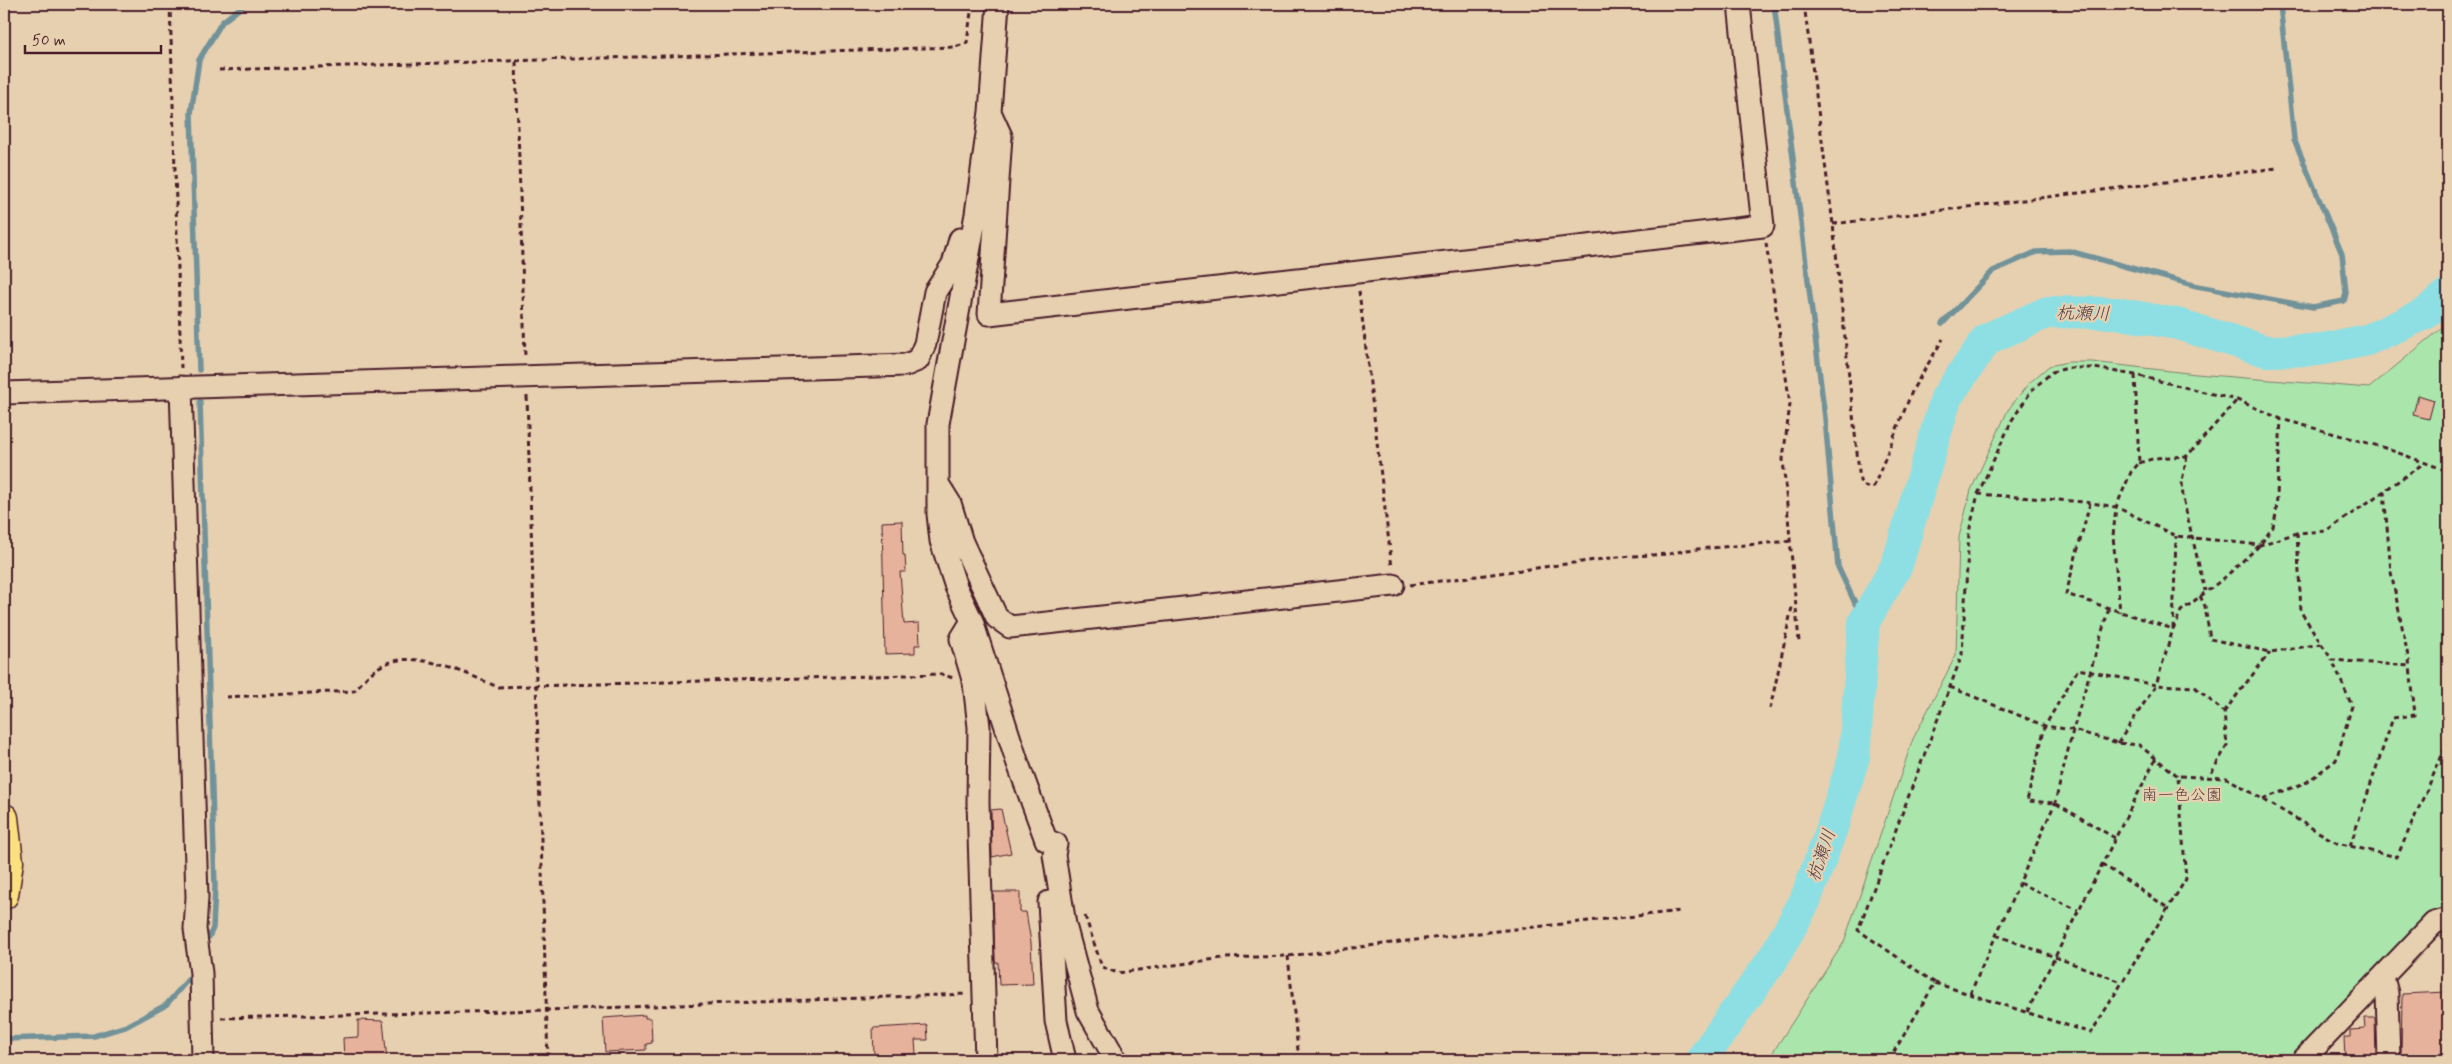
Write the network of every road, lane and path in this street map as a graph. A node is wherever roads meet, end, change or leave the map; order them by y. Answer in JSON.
{"nodes":[{"id":1,"x":170,"y":4,"type":"edge"},
{"id":2,"x":972,"y":4,"type":"edge"},
{"id":3,"x":998,"y":4,"type":"edge"},
{"id":4,"x":1739,"y":4,"type":"edge"},
{"id":5,"x":1804,"y":4,"type":"edge"},
{"id":6,"x":219,"y":70,"type":"dead end"},
{"id":7,"x":990,"y":112,"type":"junction"},
{"id":8,"x":2277,"y":168,"type":"dead end"},
{"id":9,"x":976,"y":214,"type":"junction"},
{"id":10,"x":1833,"y":224,"type":"junction"},
{"id":11,"x":1763,"y":226,"type":"junction"},
{"id":12,"x":1357,"y":272,"type":"junction"},
{"id":13,"x":1943,"y":339,"type":"dead end"},
{"id":14,"x":2135,"y":375,"type":"junction"},
{"id":15,"x":182,"y":387,"type":"junction"},
{"id":16,"x":4,"y":392,"type":"edge"},
{"id":17,"x":2237,"y":400,"type":"junction"},
{"id":18,"x":2281,"y":419,"type":"junction"},
{"id":19,"x":2187,"y":456,"type":"junction"},
{"id":20,"x":2424,"y":462,"type":"junction"},
{"id":21,"x":2139,"y":463,"type":"junction"},
{"id":22,"x":2448,"y":471,"type":"edge"},
{"id":23,"x":938,"y":486,"type":"junction"},
{"id":24,"x":2384,"y":492,"type":"junction"},
{"id":25,"x":1978,"y":494,"type":"junction"},
{"id":26,"x":2090,"y":502,"type":"junction"},
{"id":27,"x":2116,"y":507,"type":"junction"},
{"id":28,"x":2297,"y":533,"type":"junction"},
{"id":29,"x":2176,"y":536,"type":"junction"},
{"id":30,"x":2191,"y":536,"type":"junction"},
{"id":31,"x":1792,"y":541,"type":"junction"},
{"id":32,"x":2260,"y":545,"type":"junction"},
{"id":33,"x":1394,"y":585,"type":"junction"},
{"id":34,"x":2206,"y":591,"type":"junction"},
{"id":35,"x":2200,"y":596,"type":"junction"},
{"id":36,"x":1796,"y":603,"type":"junction"},
{"id":37,"x":2108,"y":608,"type":"junction"},
{"id":38,"x":2120,"y":612,"type":"junction"},
{"id":39,"x":972,"y":621,"type":"junction"},
{"id":40,"x":2172,"y":629,"type":"junction"},
{"id":41,"x":1800,"y":642,"type":"dead end"},
{"id":42,"x":2322,"y":644,"type":"junction"},
{"id":43,"x":2270,"y":652,"type":"junction"},
{"id":44,"x":2332,"y":660,"type":"junction"},
{"id":45,"x":2410,"y":666,"type":"junction"},
{"id":46,"x":955,"y":678,"type":"dead end"},
{"id":47,"x":2156,"y":685,"type":"junction"},
{"id":48,"x":536,"y":686,"type":"junction"},
{"id":49,"x":1950,"y":687,"type":"junction"},
{"id":50,"x":226,"y":697,"type":"dead end"},
{"id":51,"x":1770,"y":709,"type":"dead end"},
{"id":52,"x":2224,"y":712,"type":"junction"},
{"id":53,"x":2045,"y":726,"type":"junction"},
{"id":54,"x":2073,"y":730,"type":"junction"},
{"id":55,"x":2448,"y":742,"type":"edge"},
{"id":56,"x":2118,"y":743,"type":"junction"},
{"id":57,"x":2156,"y":758,"type":"junction"},
{"id":58,"x":2178,"y":776,"type":"junction"},
{"id":59,"x":2209,"y":777,"type":"junction"},
{"id":60,"x":2263,"y":799,"type":"junction"},
{"id":61,"x":2055,"y":803,"type":"junction"},
{"id":62,"x":4,"y":818,"type":"edge"},
{"id":63,"x":2115,"y":838,"type":"junction"},
{"id":64,"x":1046,"y":840,"type":"junction"},
{"id":65,"x":2350,"y":846,"type":"junction"},
{"id":66,"x":2102,"y":864,"type":"junction"},
{"id":67,"x":2019,"y":883,"type":"junction"},
{"id":68,"x":4,"y":895,"type":"edge"},
{"id":69,"x":2168,"y":908,"type":"junction"},
{"id":70,"x":2078,"y":910,"type":"junction"},
{"id":71,"x":1680,"y":911,"type":"dead end"},
{"id":72,"x":1084,"y":913,"type":"dead end"},
{"id":73,"x":2448,"y":919,"type":"edge"},
{"id":74,"x":1996,"y":935,"type":"junction"},
{"id":75,"x":1288,"y":956,"type":"junction"},
{"id":76,"x":2383,"y":978,"type":"junction"},
{"id":77,"x":2122,"y":982,"type":"junction"},
{"id":78,"x":1935,"y":983,"type":"junction"},
{"id":79,"x":984,"y":993,"type":"junction"},
{"id":80,"x":1970,"y":994,"type":"junction"},
{"id":81,"x":547,"y":1010,"type":"junction"},
{"id":82,"x":2026,"y":1012,"type":"junction"},
{"id":83,"x":202,"y":1018,"type":"junction"},
{"id":84,"x":203,"y":1060,"type":"edge"},
{"id":85,"x":548,"y":1060,"type":"edge"},
{"id":86,"x":986,"y":1060,"type":"edge"},
{"id":87,"x":1065,"y":1060,"type":"edge"},
{"id":88,"x":1116,"y":1060,"type":"edge"},
{"id":89,"x":1299,"y":1060,"type":"edge"},
{"id":90,"x":1890,"y":1060,"type":"edge"},
{"id":91,"x":2303,"y":1060,"type":"edge"},
{"id":92,"x":2389,"y":1060,"type":"edge"}],
"edges":[{"from":1,"to":15,"type":"path"},
{"from":2,"to":6,"type":"path"},
{"from":3,"to":7,"type":"street"},
{"from":4,"to":11,"type":"street"},
{"from":5,"to":10,"type":"path"},
{"from":7,"to":9,"type":"street"},
{"from":7,"to":12,"type":"street"},
{"from":8,"to":10,"type":"path"},
{"from":9,"to":15,"type":"street"},
{"from":9,"to":23,"type":"street"},
{"from":10,"to":13,"type":"path"},
{"from":11,"to":12,"type":"street"},
{"from":11,"to":31,"type":"path"},
{"from":12,"to":33,"type":"path"},
{"from":14,"to":17,"type":"path"},
{"from":14,"to":21,"type":"path"},
{"from":14,"to":25,"type":"path"},
{"from":15,"to":16,"type":"street"},
{"from":15,"to":83,"type":"street"},
{"from":17,"to":18,"type":"path"},
{"from":17,"to":19,"type":"path"},
{"from":18,"to":20,"type":"path"},
{"from":18,"to":32,"type":"path"},
{"from":19,"to":21,"type":"path"},
{"from":19,"to":30,"type":"path"},
{"from":20,"to":22,"type":"path"},
{"from":20,"to":24,"type":"path"},
{"from":21,"to":27,"type":"path"},
{"from":23,"to":33,"type":"street"},
{"from":23,"to":39,"type":"street"},
{"from":24,"to":28,"type":"path"},
{"from":24,"to":45,"type":"path"},
{"from":25,"to":26,"type":"path"},
{"from":25,"to":49,"type":"path"},
{"from":26,"to":27,"type":"path"},
{"from":26,"to":37,"type":"path"},
{"from":27,"to":29,"type":"path"},
{"from":27,"to":38,"type":"path"},
{"from":28,"to":32,"type":"path"},
{"from":28,"to":42,"type":"path"},
{"from":29,"to":30,"type":"path"},
{"from":29,"to":40,"type":"path"},
{"from":30,"to":32,"type":"path"},
{"from":30,"to":34,"type":"path"},
{"from":31,"to":33,"type":"path"},
{"from":31,"to":36,"type":"path"},
{"from":32,"to":34,"type":"path"},
{"from":34,"to":35,"type":"path"},
{"from":35,"to":40,"type":"path"},
{"from":35,"to":43,"type":"path"},
{"from":36,"to":41,"type":"path"},
{"from":36,"to":51,"type":"path"},
{"from":37,"to":38,"type":"path"},
{"from":37,"to":54,"type":"path"},
{"from":38,"to":40,"type":"path"},
{"from":39,"to":64,"type":"street"},
{"from":39,"to":79,"type":"street"},
{"from":40,"to":47,"type":"path"},
{"from":42,"to":43,"type":"path"},
{"from":42,"to":44,"type":"path"},
{"from":43,"to":52,"type":"path"},
{"from":44,"to":45,"type":"path"},
{"from":44,"to":60,"type":"path"},
{"from":45,"to":65,"type":"path"},
{"from":46,"to":48,"type":"path"},
{"from":47,"to":52,"type":"path"},
{"from":47,"to":53,"type":"path"},
{"from":47,"to":56,"type":"path"},
{"from":48,"to":50,"type":"path"},
{"from":48,"to":81,"type":"path"},
{"from":49,"to":53,"type":"path"},
{"from":49,"to":78,"type":"path"},
{"from":52,"to":59,"type":"path"},
{"from":53,"to":54,"type":"path"},
{"from":53,"to":61,"type":"path"},
{"from":54,"to":56,"type":"path"},
{"from":54,"to":61,"type":"path"},
{"from":55,"to":65,"type":"path"},
{"from":56,"to":57,"type":"path"},
{"from":57,"to":58,"type":"path"},
{"from":57,"to":63,"type":"path"},
{"from":58,"to":59,"type":"path"},
{"from":58,"to":69,"type":"path"},
{"from":59,"to":60,"type":"path"},
{"from":60,"to":65,"type":"path"},
{"from":61,"to":63,"type":"path"},
{"from":61,"to":67,"type":"path"},
{"from":62,"to":68,"type":"highway"},
{"from":63,"to":66,"type":"path"},
{"from":64,"to":87,"type":"street"},
{"from":64,"to":88,"type":"street"},
{"from":66,"to":69,"type":"path"},
{"from":66,"to":70,"type":"path"},
{"from":67,"to":70,"type":"path"},
{"from":67,"to":74,"type":"path"},
{"from":69,"to":77,"type":"path"},
{"from":70,"to":82,"type":"path"},
{"from":71,"to":75,"type":"path"},
{"from":72,"to":75,"type":"path"},
{"from":73,"to":76,"type":"street"},
{"from":74,"to":77,"type":"path"},
{"from":74,"to":80,"type":"path"},
{"from":75,"to":89,"type":"path"},
{"from":76,"to":91,"type":"street"},
{"from":76,"to":92,"type":"street"},
{"from":77,"to":82,"type":"path"},
{"from":78,"to":80,"type":"path"},
{"from":78,"to":90,"type":"path"},
{"from":79,"to":81,"type":"path"},
{"from":79,"to":86,"type":"street"},
{"from":80,"to":82,"type":"path"},
{"from":81,"to":83,"type":"path"},
{"from":81,"to":85,"type":"path"},
{"from":83,"to":84,"type":"street"}]}
